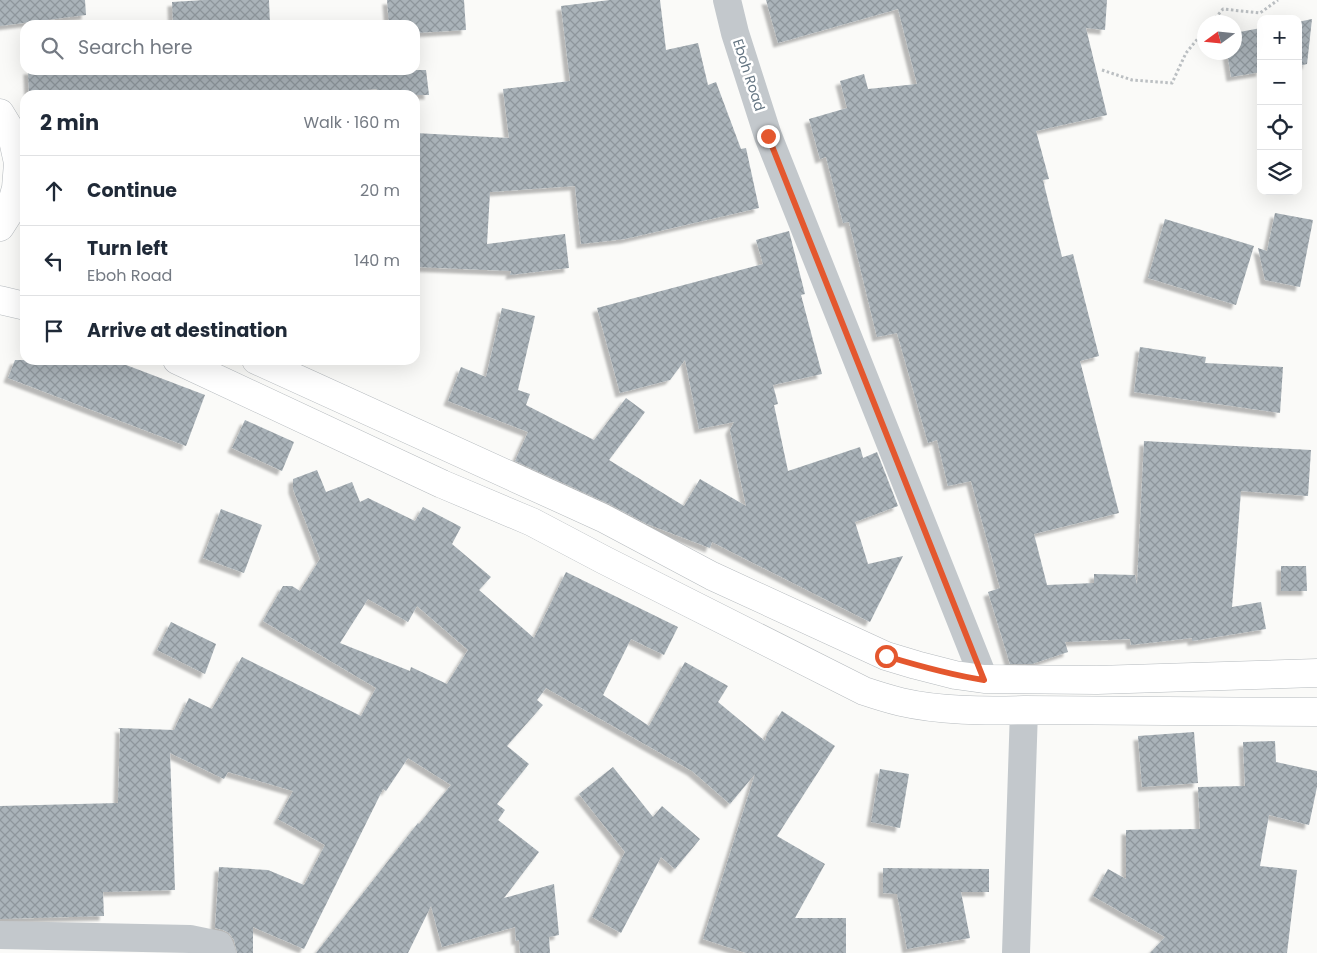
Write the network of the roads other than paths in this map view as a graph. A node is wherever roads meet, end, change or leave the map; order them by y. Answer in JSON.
{"nodes":[{"id":1,"x":727,"y":0,"type":"edge"},
{"id":2,"x":0,"y":113,"type":"edge"},
{"id":3,"x":18,"y":163,"type":"junction"},
{"id":4,"x":20,"y":171,"type":"edge"},
{"id":5,"x":0,"y":228,"type":"edge"},
{"id":6,"x":0,"y":300,"type":"edge"},
{"id":7,"x":20,"y":305,"type":"edge"},
{"id":8,"x":188,"y":365,"type":"edge"},
{"id":9,"x":267,"y":365,"type":"edge"},
{"id":10,"x":1317,"y":674,"type":"edge"},
{"id":11,"x":984,"y":680,"type":"junction"},
{"id":12,"x":1024,"y":710,"type":"junction"},
{"id":13,"x":1317,"y":712,"type":"edge"},
{"id":14,"x":0,"y":935,"type":"edge"},
{"id":15,"x":222,"y":953,"type":"edge"},
{"id":16,"x":1016,"y":953,"type":"edge"}],
"edges":[{"from":1,"to":11,"type":"street","name":"Eboh Road"},
{"from":2,"to":3,"type":"main road"},
{"from":3,"to":4,"type":"main road"},
{"from":3,"to":5,"type":"main road"},
{"from":6,"to":7,"type":"main road"},
{"from":8,"to":12,"type":"main road"},
{"from":9,"to":11,"type":"main road"},
{"from":10,"to":11,"type":"main road"},
{"from":12,"to":13,"type":"main road"},
{"from":12,"to":16,"type":"street"},
{"from":14,"to":15,"type":"street"}]}
